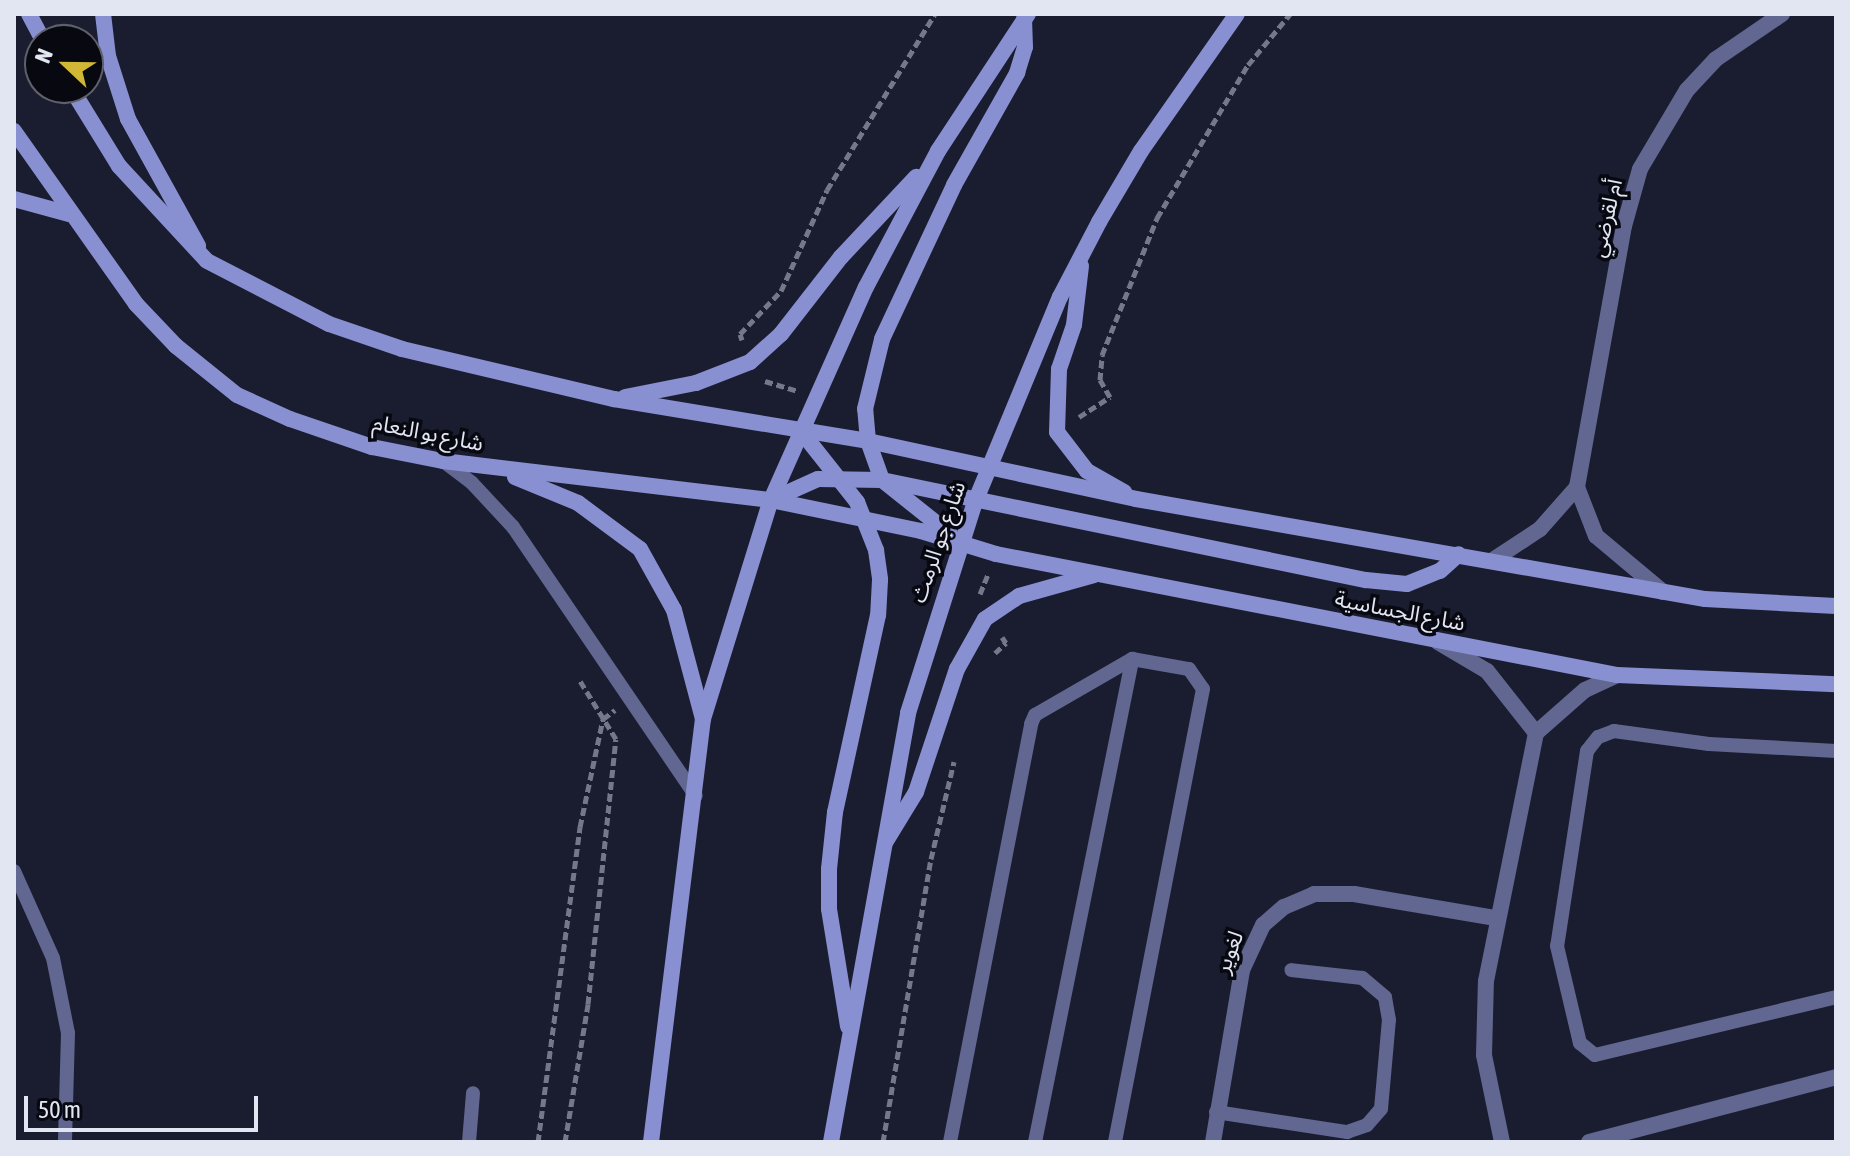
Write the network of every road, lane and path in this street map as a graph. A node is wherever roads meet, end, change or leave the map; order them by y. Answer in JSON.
{"nodes":[{"id":1,"x":103,"y":14,"type":"edge"},
{"id":2,"x":935,"y":14,"type":"edge"},
{"id":3,"x":1237,"y":14,"type":"edge"},
{"id":4,"x":1782,"y":14,"type":"edge"},
{"id":5,"x":1026,"y":17,"type":"edge"},
{"id":6,"x":81,"y":104,"type":"edge"},
{"id":7,"x":14,"y":131,"type":"edge"},
{"id":8,"x":938,"y":151,"type":"junction"},
{"id":9,"x":14,"y":199,"type":"edge"},
{"id":10,"x":69,"y":214,"type":"junction"},
{"id":11,"x":1082,"y":254,"type":"junction"},
{"id":12,"x":207,"y":261,"type":"junction"},
{"id":13,"x":781,"y":291,"type":"dead end"},
{"id":14,"x":764,"y":380,"type":"dead end"},
{"id":15,"x":815,"y":397,"type":"junction"},
{"id":16,"x":614,"y":399,"type":"junction"},
{"id":17,"x":800,"y":430,"type":"junction"},
{"id":18,"x":868,"y":441,"type":"junction"},
{"id":19,"x":443,"y":461,"type":"junction"},
{"id":20,"x":492,"y":467,"type":"junction"},
{"id":21,"x":986,"y":471,"type":"junction"},
{"id":22,"x":838,"y":476,"type":"junction"},
{"id":23,"x":882,"y":480,"type":"junction"},
{"id":24,"x":1577,"y":487,"type":"junction"},
{"id":25,"x":1136,"y":499,"type":"junction"},
{"id":26,"x":771,"y":500,"type":"junction"},
{"id":27,"x":975,"y":502,"type":"junction"},
{"id":28,"x":865,"y":519,"type":"junction"},
{"id":29,"x":962,"y":542,"type":"junction"},
{"id":30,"x":1459,"y":554,"type":"junction"},
{"id":31,"x":1493,"y":560,"type":"junction"},
{"id":32,"x":1102,"y":573,"type":"junction"},
{"id":33,"x":1663,"y":592,"type":"junction"},
{"id":34,"x":1836,"y":606,"type":"edge"},
{"id":35,"x":1437,"y":641,"type":"junction"},
{"id":36,"x":1132,"y":659,"type":"junction"},
{"id":37,"x":1617,"y":675,"type":"junction"},
{"id":38,"x":579,"y":679,"type":"dead end"},
{"id":39,"x":1836,"y":684,"type":"edge"},
{"id":40,"x":603,"y":719,"type":"junction"},
{"id":41,"x":703,"y":719,"type":"junction"},
{"id":42,"x":1536,"y":733,"type":"junction"},
{"id":43,"x":1836,"y":751,"type":"edge"},
{"id":44,"x":696,"y":796,"type":"junction"},
{"id":45,"x":885,"y":842,"type":"junction"},
{"id":46,"x":14,"y":871,"type":"edge"},
{"id":47,"x":1496,"y":918,"type":"junction"},
{"id":48,"x":1291,"y":970,"type":"dead end"},
{"id":49,"x":1836,"y":997,"type":"edge"},
{"id":50,"x":850,"y":1036,"type":"junction"},
{"id":51,"x":1836,"y":1077,"type":"edge"},
{"id":52,"x":473,"y":1093,"type":"dead end"},
{"id":53,"x":1216,"y":1112,"type":"junction"},
{"id":54,"x":65,"y":1142,"type":"edge"},
{"id":55,"x":469,"y":1142,"type":"edge"},
{"id":56,"x":538,"y":1142,"type":"edge"},
{"id":57,"x":565,"y":1142,"type":"edge"},
{"id":58,"x":651,"y":1142,"type":"edge"},
{"id":59,"x":831,"y":1142,"type":"edge"},
{"id":60,"x":950,"y":1142,"type":"edge"},
{"id":61,"x":1035,"y":1142,"type":"edge"},
{"id":62,"x":1115,"y":1142,"type":"edge"},
{"id":63,"x":1213,"y":1142,"type":"edge"},
{"id":64,"x":1502,"y":1142,"type":"edge"},
{"id":65,"x":1589,"y":1142,"type":"edge"}],
"edges":[{"from":1,"to":12,"type":"main road"},
{"from":2,"to":13,"type":"path"},
{"from":3,"to":11,"type":"main road","name":"شارع جو الرمث"},
{"from":4,"to":24,"type":"street","name":"أم لقرضي"},
{"from":5,"to":8,"type":"main road"},
{"from":5,"to":18,"type":"main road"},
{"from":6,"to":12,"type":"main road"},
{"from":7,"to":10,"type":"main road","name":"شارع بو النعام"},
{"from":8,"to":15,"type":"main road"},
{"from":8,"to":16,"type":"main road"},
{"from":9,"to":10,"type":"main road"},
{"from":10,"to":19,"type":"main road","name":"شارع بو النعام"},
{"from":11,"to":21,"type":"main road","name":"شارع جو الرمث"},
{"from":11,"to":25,"type":"main road"},
{"from":12,"to":16,"type":"main road"},
{"from":14,"to":15,"type":"path"},
{"from":15,"to":17,"type":"main road"},
{"from":16,"to":17,"type":"main road"},
{"from":17,"to":18,"type":"main road"},
{"from":17,"to":22,"type":"main road"},
{"from":17,"to":26,"type":"main road"},
{"from":18,"to":21,"type":"main road"},
{"from":18,"to":23,"type":"main road"},
{"from":19,"to":20,"type":"main road","name":"شارع بو النعام"},
{"from":19,"to":44,"type":"lane"},
{"from":20,"to":26,"type":"main road","name":"شارع بو النعام"},
{"from":20,"to":41,"type":"main road"},
{"from":21,"to":25,"type":"main road"},
{"from":21,"to":27,"type":"main road","name":"شارع جو الرمث"},
{"from":22,"to":23,"type":"main road"},
{"from":22,"to":26,"type":"main road"},
{"from":22,"to":28,"type":"main road"},
{"from":23,"to":27,"type":"main road"},
{"from":23,"to":29,"type":"main road"},
{"from":24,"to":31,"type":"street"},
{"from":24,"to":33,"type":"street"},
{"from":25,"to":30,"type":"main road"},
{"from":26,"to":28,"type":"main road","name":"شارع بو النعام"},
{"from":26,"to":41,"type":"main road"},
{"from":27,"to":29,"type":"main road","name":"شارع جو الرمث"},
{"from":27,"to":30,"type":"main road"},
{"from":28,"to":29,"type":"main road","name":"شارع بو النعام"},
{"from":28,"to":50,"type":"main road"},
{"from":29,"to":32,"type":"main road","name":"شارع الجساسية"},
{"from":29,"to":45,"type":"main road","name":"شارع جو الرمث"},
{"from":30,"to":31,"type":"main road"},
{"from":31,"to":33,"type":"main road"},
{"from":32,"to":35,"type":"main road","name":"شارع الجساسية"},
{"from":32,"to":45,"type":"main road"},
{"from":33,"to":34,"type":"main road"},
{"from":35,"to":37,"type":"main road","name":"شارع الجساسية"},
{"from":35,"to":42,"type":"street"},
{"from":36,"to":60,"type":"lane"},
{"from":36,"to":61,"type":"lane"},
{"from":36,"to":62,"type":"lane"},
{"from":37,"to":39,"type":"main road","name":"شارع الجساسية"},
{"from":37,"to":42,"type":"street"},
{"from":38,"to":40,"type":"path"},
{"from":40,"to":56,"type":"path"},
{"from":40,"to":57,"type":"path"},
{"from":41,"to":44,"type":"main road"},
{"from":42,"to":47,"type":"street"},
{"from":43,"to":49,"type":"lane"},
{"from":44,"to":58,"type":"main road"},
{"from":45,"to":50,"type":"main road","name":"شارع جو الرمث"},
{"from":46,"to":54,"type":"lane"},
{"from":47,"to":53,"type":"street","name":"لغوير"},
{"from":47,"to":64,"type":"street"},
{"from":48,"to":53,"type":"lane"},
{"from":50,"to":59,"type":"main road","name":"شارع جو الرمث"},
{"from":51,"to":65,"type":"street"},
{"from":52,"to":55,"type":"lane"},
{"from":53,"to":63,"type":"street","name":"لغوير"}]}
